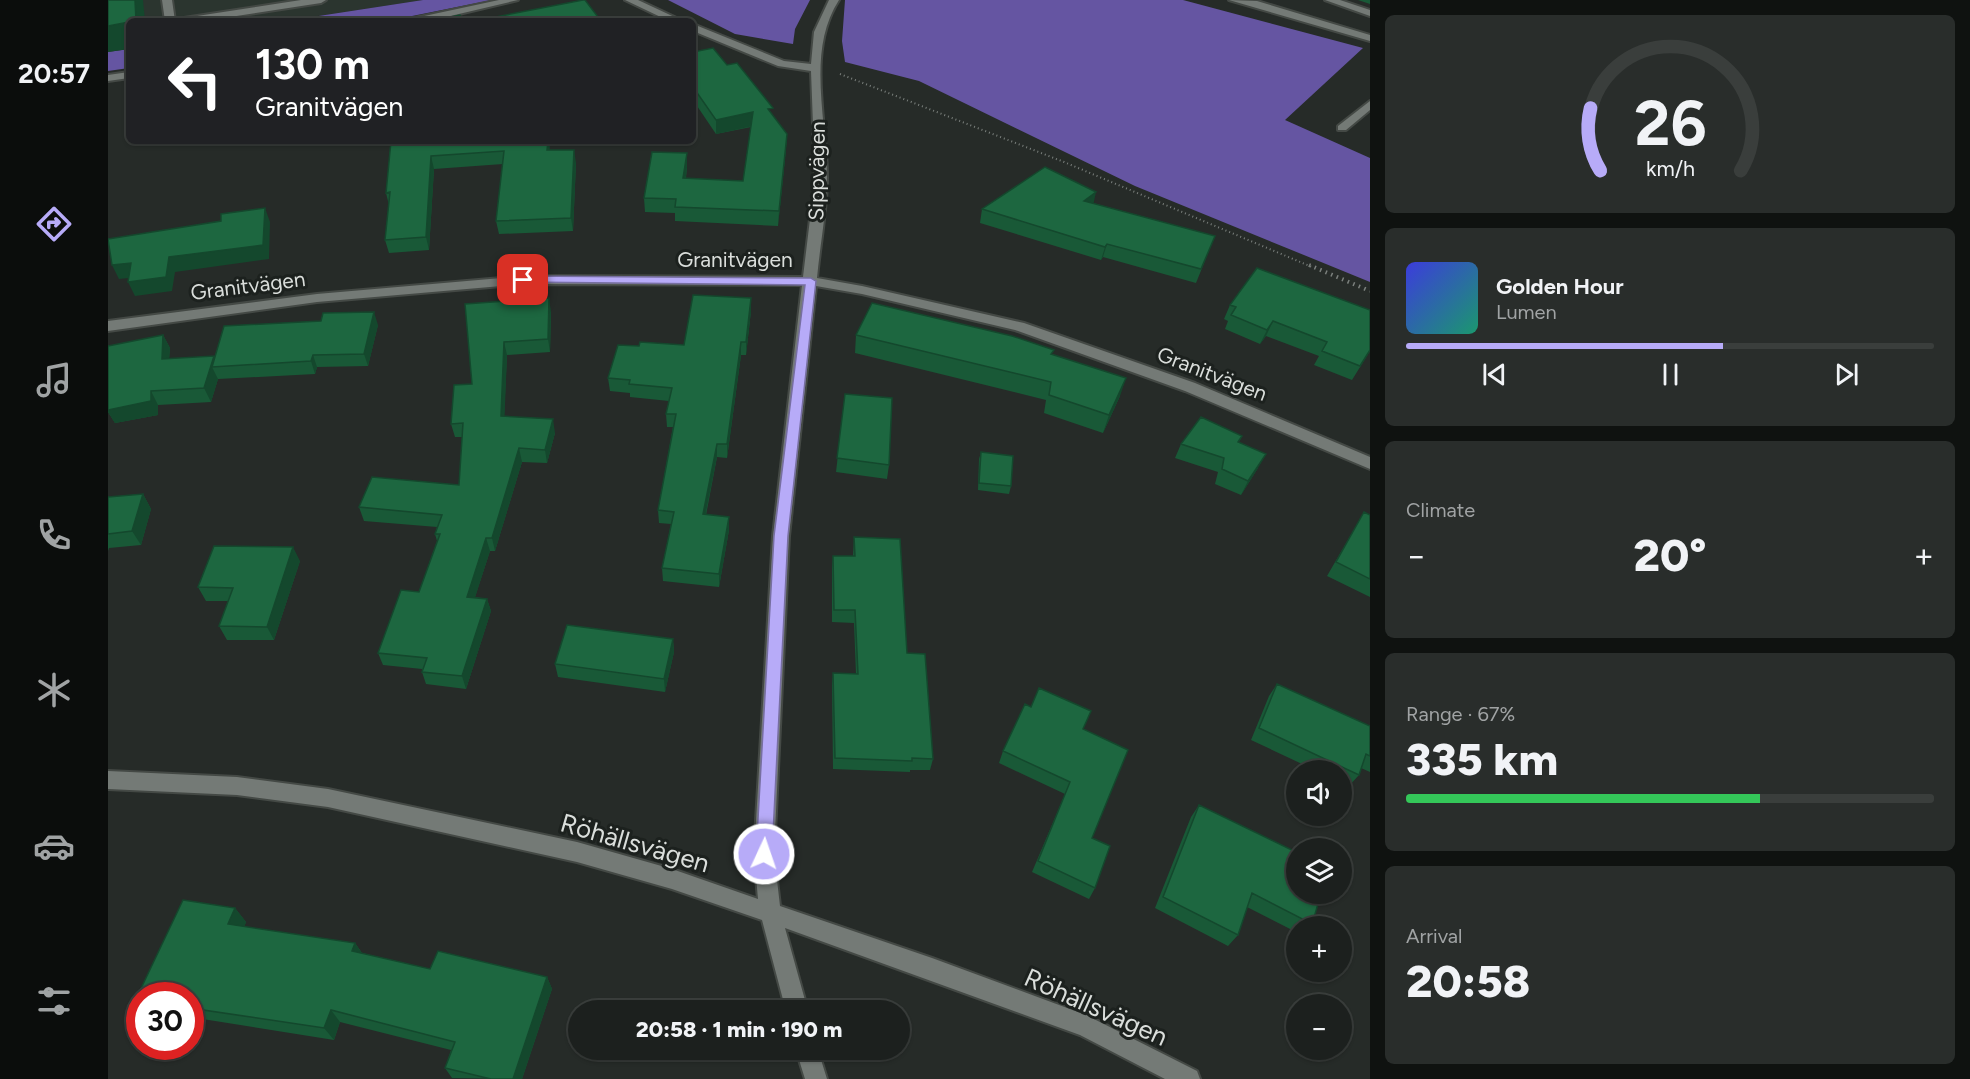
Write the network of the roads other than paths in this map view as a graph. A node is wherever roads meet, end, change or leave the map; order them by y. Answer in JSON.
{"nodes":[{"id":1,"x":167,"y":0,"type":"edge"},
{"id":2,"x":321,"y":0,"type":"edge"},
{"id":3,"x":513,"y":0,"type":"edge"},
{"id":4,"x":630,"y":0,"type":"edge"},
{"id":5,"x":834,"y":0,"type":"edge"},
{"id":6,"x":1234,"y":0,"type":"edge"},
{"id":7,"x":1330,"y":0,"type":"edge"},
{"id":8,"x":1370,"y":13,"type":"edge"},
{"id":9,"x":170,"y":18,"type":"edge"},
{"id":10,"x":204,"y":18,"type":"edge"},
{"id":11,"x":429,"y":18,"type":"edge"},
{"id":12,"x":671,"y":18,"type":"edge"},
{"id":13,"x":696,"y":28,"type":"edge"},
{"id":14,"x":1370,"y":38,"type":"edge"},
{"id":15,"x":816,"y":68,"type":"junction"},
{"id":16,"x":126,"y":75,"type":"edge"},
{"id":17,"x":108,"y":78,"type":"edge"},
{"id":18,"x":1370,"y":104,"type":"edge"},
{"id":19,"x":1342,"y":128,"type":"dead end"},
{"id":20,"x":811,"y":281,"type":"junction"},
{"id":21,"x":108,"y":326,"type":"edge"},
{"id":22,"x":1370,"y":463,"type":"edge"},
{"id":23,"x":108,"y":780,"type":"edge"},
{"id":24,"x":770,"y":912,"type":"junction"},
{"id":25,"x":793,"y":1000,"type":"edge"},
{"id":26,"x":810,"y":1060,"type":"edge"},
{"id":27,"x":816,"y":1079,"type":"edge"},
{"id":28,"x":1189,"y":1079,"type":"edge"}],
"edges":[{"from":1,"to":9,"type":"street"},
{"from":2,"to":10,"type":"street"},
{"from":3,"to":11,"type":"street"},
{"from":4,"to":12,"type":"street"},
{"from":5,"to":15,"type":"street","name":"Sippvägen"},
{"from":6,"to":14,"type":"street"},
{"from":7,"to":8,"type":"street"},
{"from":13,"to":15,"type":"street"},
{"from":15,"to":20,"type":"street","name":"Sippvägen"},
{"from":16,"to":17,"type":"street"},
{"from":18,"to":19,"type":"street"},
{"from":20,"to":21,"type":"street","name":"Granitvägen"},
{"from":20,"to":22,"type":"street","name":"Granitvägen"},
{"from":20,"to":24,"type":"street","name":"Sippvägen"},
{"from":23,"to":24,"type":"street","name":"Röhällsvägen"},
{"from":24,"to":25,"type":"street","name":"Sippvägen"},
{"from":24,"to":28,"type":"street","name":"Röhällsvägen"},
{"from":26,"to":27,"type":"street"}]}
